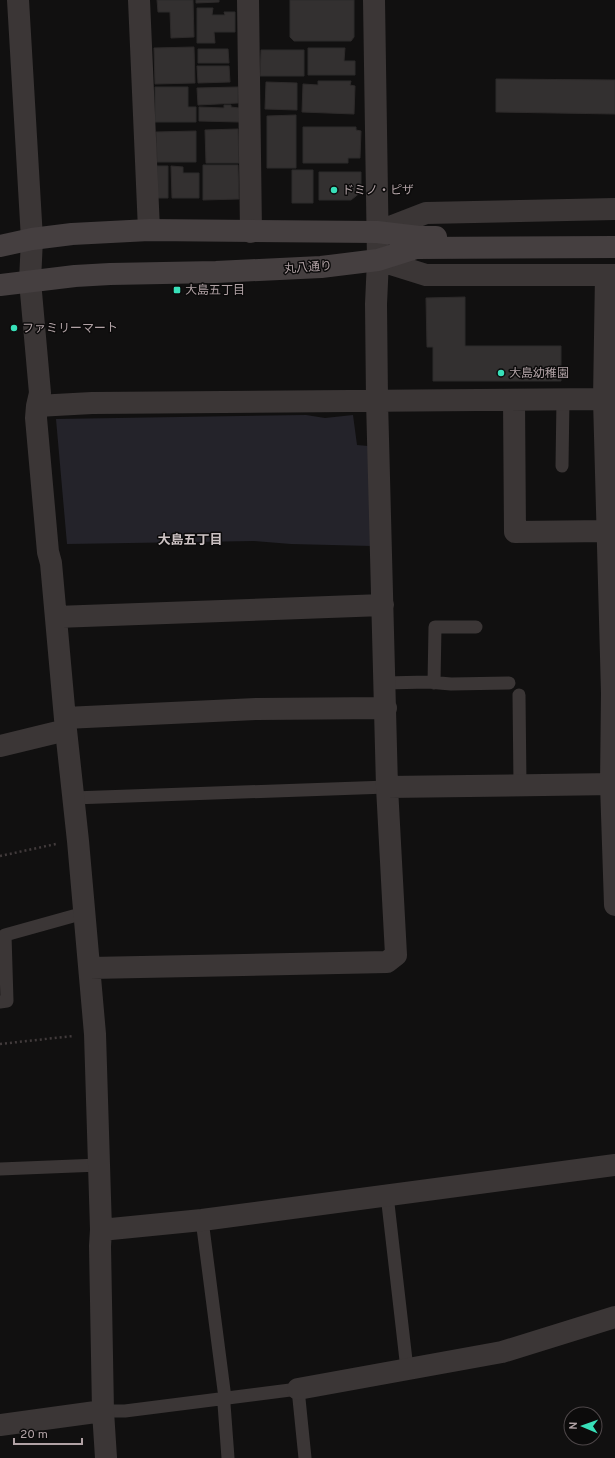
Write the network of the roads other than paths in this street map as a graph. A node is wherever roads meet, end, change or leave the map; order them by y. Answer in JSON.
{"nodes":[{"id":1,"x":18,"y":0,"type":"edge"},
{"id":2,"x":140,"y":0,"type":"edge"},
{"id":3,"x":248,"y":0,"type":"edge"},
{"id":4,"x":374,"y":0,"type":"edge"},
{"id":5,"x":615,"y":209,"type":"edge"},
{"id":6,"x":149,"y":230,"type":"junction"},
{"id":7,"x":251,"y":232,"type":"junction"},
{"id":8,"x":377,"y":232,"type":"junction"},
{"id":9,"x":615,"y":232,"type":"edge"},
{"id":10,"x":32,"y":239,"type":"junction"},
{"id":11,"x":418,"y":243,"type":"junction"},
{"id":12,"x":0,"y":246,"type":"edge"},
{"id":13,"x":615,"y":247,"type":"edge"},
{"id":14,"x":378,"y":260,"type":"junction"},
{"id":15,"x":611,"y":275,"type":"edge"},
{"id":16,"x":30,"y":281,"type":"junction"},
{"id":17,"x":0,"y":285,"type":"edge"},
{"id":18,"x":563,"y":399,"type":"junction"},
{"id":19,"x":604,"y":399,"type":"junction"},
{"id":20,"x":377,"y":400,"type":"junction"},
{"id":21,"x":514,"y":400,"type":"junction"},
{"id":22,"x":37,"y":406,"type":"junction"},
{"id":23,"x":562,"y":466,"type":"dead end"},
{"id":24,"x":608,"y":531,"type":"junction"},
{"id":25,"x":383,"y":605,"type":"junction"},
{"id":26,"x":56,"y":617,"type":"junction"},
{"id":27,"x":476,"y":626,"type":"dead end"},
{"id":28,"x":385,"y":683,"type":"junction"},
{"id":29,"x":434,"y":683,"type":"junction"},
{"id":30,"x":509,"y":683,"type":"dead end"},
{"id":31,"x":614,"y":694,"type":"edge"},
{"id":32,"x":519,"y":696,"type":"dead end"},
{"id":33,"x":386,"y":708,"type":"junction"},
{"id":34,"x":65,"y":724,"type":"junction"},
{"id":35,"x":614,"y":744,"type":"edge"},
{"id":36,"x":0,"y":746,"type":"edge"},
{"id":37,"x":613,"y":784,"type":"edge"},
{"id":38,"x":520,"y":785,"type":"junction"},
{"id":39,"x":387,"y":787,"type":"junction"},
{"id":40,"x":73,"y":798,"type":"junction"},
{"id":41,"x":615,"y":905,"type":"edge"},
{"id":42,"x":84,"y":913,"type":"junction"},
{"id":43,"x":90,"y":968,"type":"junction"},
{"id":44,"x":0,"y":1002,"type":"edge"},
{"id":45,"x":100,"y":1165,"type":"junction"},
{"id":46,"x":615,"y":1165,"type":"edge"},
{"id":47,"x":0,"y":1169,"type":"edge"},
{"id":48,"x":387,"y":1195,"type":"junction"},
{"id":49,"x":202,"y":1220,"type":"junction"},
{"id":50,"x":101,"y":1230,"type":"junction"},
{"id":51,"x":615,"y":1317,"type":"edge"},
{"id":52,"x":407,"y":1369,"type":"junction"},
{"id":53,"x":298,"y":1389,"type":"junction"},
{"id":54,"x":225,"y":1398,"type":"junction"},
{"id":55,"x":103,"y":1411,"type":"junction"},
{"id":56,"x":0,"y":1425,"type":"edge"},
{"id":57,"x":106,"y":1458,"type":"edge"},
{"id":58,"x":228,"y":1458,"type":"edge"},
{"id":59,"x":305,"y":1458,"type":"edge"}],
"edges":[{"from":1,"to":10,"type":"street"},
{"from":2,"to":6,"type":"street"},
{"from":3,"to":7,"type":"street"},
{"from":4,"to":8,"type":"street"},
{"from":5,"to":8,"type":"street"},
{"from":6,"to":7,"type":"main road","name":"丸八通り"},
{"from":6,"to":10,"type":"main road","name":"丸八通り"},
{"from":7,"to":8,"type":"main road","name":"丸八通り"},
{"from":8,"to":11,"type":"main road","name":"丸八通り"},
{"from":8,"to":14,"type":"street"},
{"from":9,"to":11,"type":"main road","name":"丸八通り"},
{"from":10,"to":12,"type":"main road","name":"丸八通り"},
{"from":10,"to":16,"type":"street"},
{"from":11,"to":13,"type":"main road","name":"丸八通り"},
{"from":11,"to":14,"type":"main road","name":"丸八通り"},
{"from":14,"to":15,"type":"street"},
{"from":14,"to":16,"type":"main road","name":"丸八通り"},
{"from":14,"to":20,"type":"street"},
{"from":15,"to":19,"type":"street"},
{"from":16,"to":17,"type":"main road","name":"丸八通り"},
{"from":16,"to":22,"type":"street"},
{"from":18,"to":19,"type":"street"},
{"from":18,"to":21,"type":"street"},
{"from":18,"to":23,"type":"lane"},
{"from":19,"to":24,"type":"street"},
{"from":20,"to":21,"type":"street"},
{"from":20,"to":22,"type":"street"},
{"from":20,"to":25,"type":"street"},
{"from":21,"to":24,"type":"street"},
{"from":22,"to":26,"type":"street"},
{"from":24,"to":31,"type":"street"},
{"from":25,"to":26,"type":"street"},
{"from":25,"to":28,"type":"street"},
{"from":26,"to":34,"type":"street"},
{"from":27,"to":29,"type":"lane"},
{"from":28,"to":29,"type":"lane"},
{"from":28,"to":33,"type":"street"},
{"from":29,"to":30,"type":"lane"},
{"from":31,"to":35,"type":"street"},
{"from":32,"to":38,"type":"lane"},
{"from":33,"to":34,"type":"street"},
{"from":33,"to":39,"type":"street"},
{"from":34,"to":36,"type":"street"},
{"from":34,"to":40,"type":"street"},
{"from":35,"to":37,"type":"street"},
{"from":37,"to":38,"type":"street"},
{"from":37,"to":41,"type":"street"},
{"from":38,"to":39,"type":"street"},
{"from":39,"to":40,"type":"lane"},
{"from":39,"to":43,"type":"street"},
{"from":40,"to":42,"type":"street"},
{"from":42,"to":43,"type":"street"},
{"from":42,"to":44,"type":"lane"},
{"from":43,"to":45,"type":"street"},
{"from":45,"to":47,"type":"lane"},
{"from":45,"to":50,"type":"street"},
{"from":46,"to":48,"type":"street"},
{"from":48,"to":49,"type":"street"},
{"from":48,"to":52,"type":"lane"},
{"from":49,"to":50,"type":"street"},
{"from":49,"to":54,"type":"lane"},
{"from":50,"to":55,"type":"street"},
{"from":51,"to":52,"type":"street"},
{"from":52,"to":53,"type":"street"},
{"from":53,"to":54,"type":"lane"},
{"from":53,"to":59,"type":"lane"},
{"from":54,"to":55,"type":"lane"},
{"from":54,"to":58,"type":"lane"},
{"from":55,"to":56,"type":"street"},
{"from":55,"to":57,"type":"street"}]}
